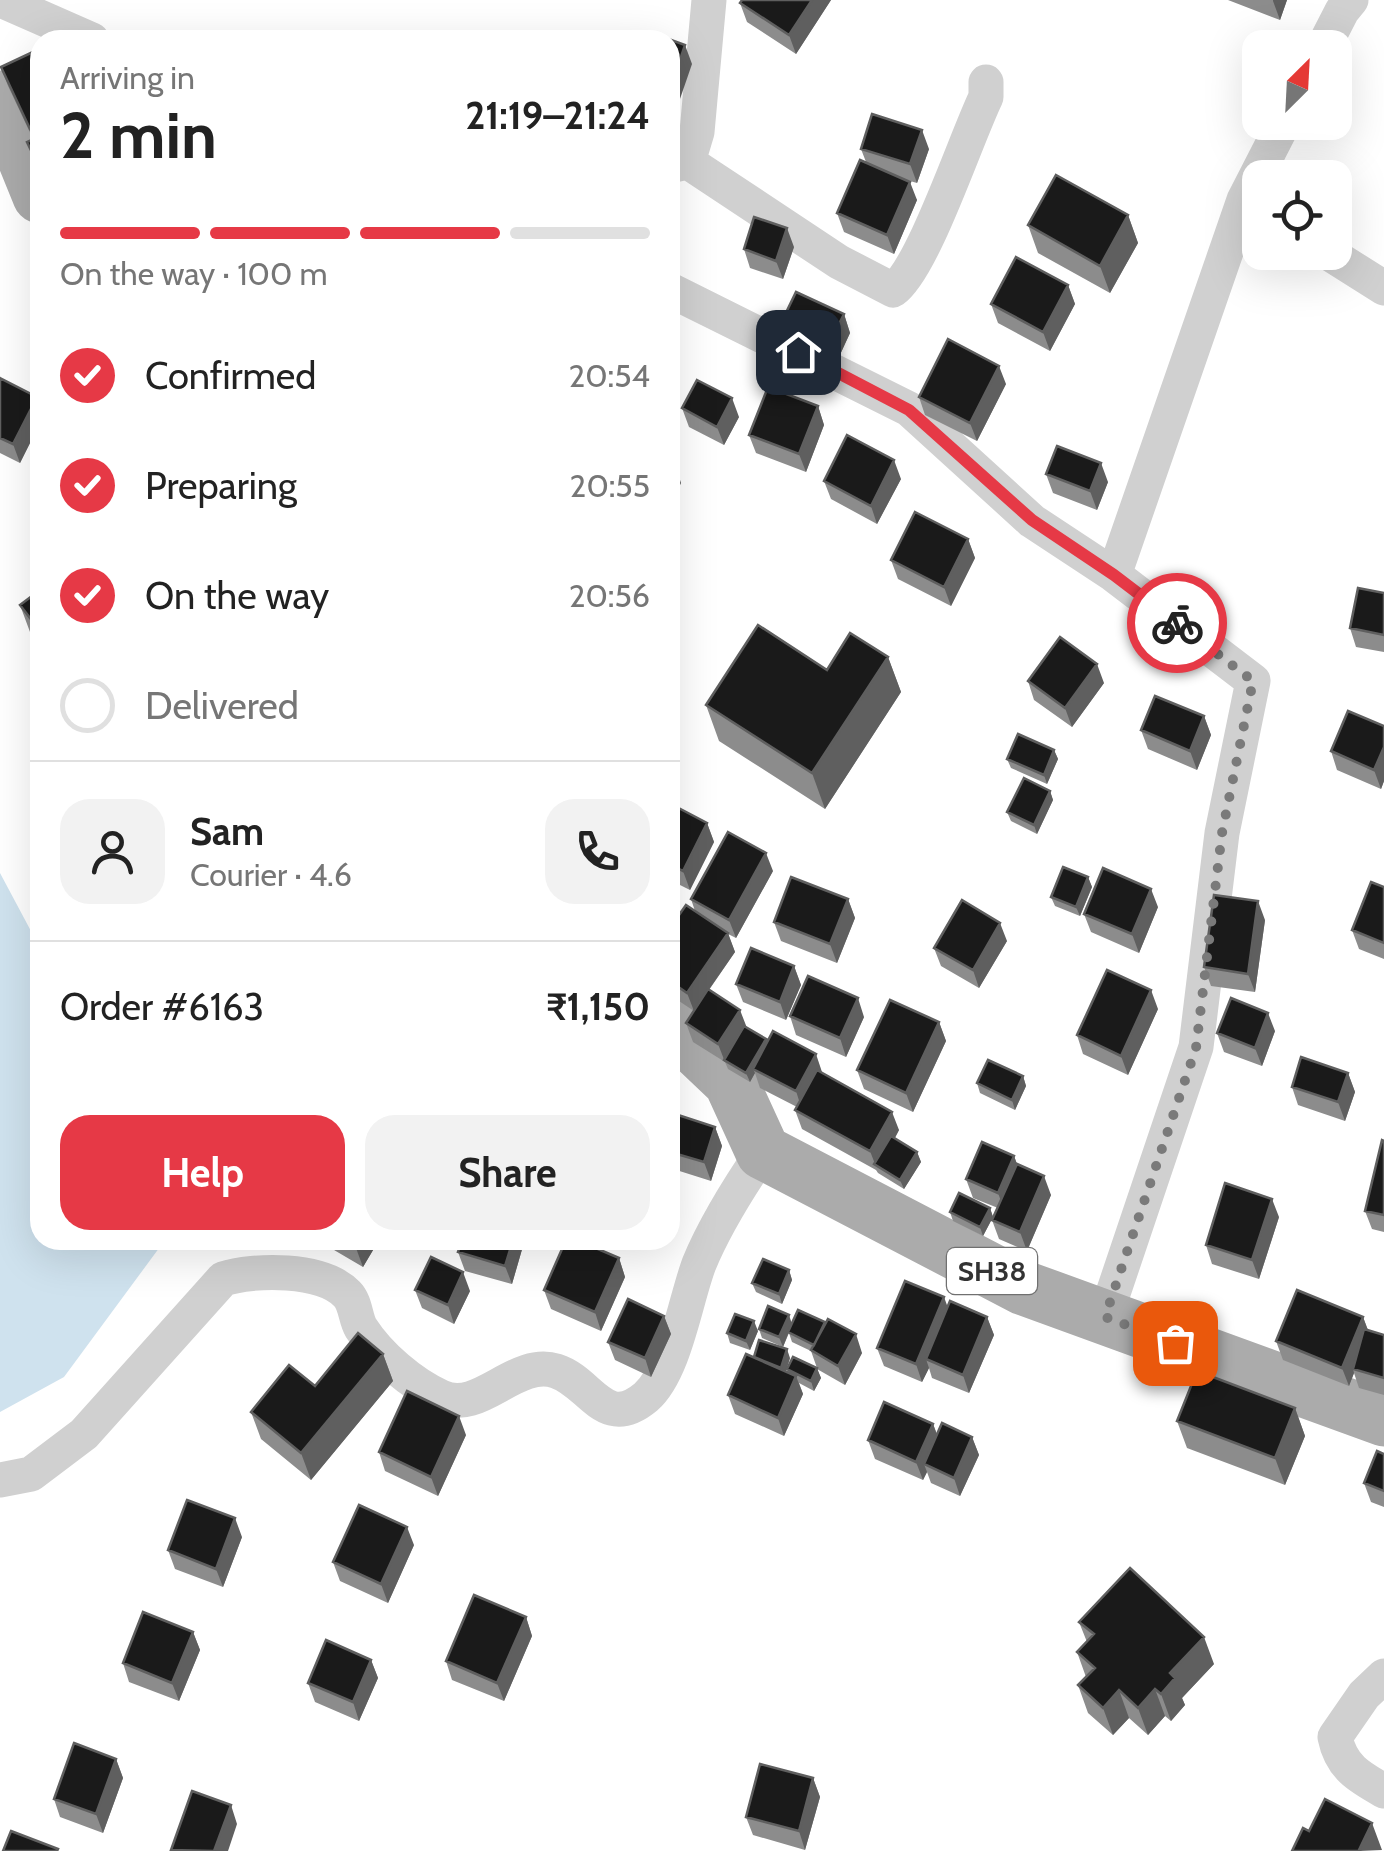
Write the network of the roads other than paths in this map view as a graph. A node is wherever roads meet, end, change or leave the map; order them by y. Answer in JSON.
{"nodes":[{"id":1,"x":1,"y":0,"type":"edge"},
{"id":2,"x":709,"y":0,"type":"edge"},
{"id":3,"x":1351,"y":0,"type":"edge"},
{"id":4,"x":69,"y":30,"type":"edge"},
{"id":5,"x":1332,"y":30,"type":"edge"},
{"id":6,"x":986,"y":82,"type":"dead end"},
{"id":7,"x":0,"y":98,"type":"edge"},
{"id":8,"x":680,"y":162,"type":"edge"},
{"id":9,"x":680,"y":165,"type":"edge"},
{"id":10,"x":30,"y":172,"type":"edge"},
{"id":11,"x":1242,"y":232,"type":"edge"},
{"id":12,"x":1352,"y":268,"type":"edge"},
{"id":13,"x":1384,"y":288,"type":"edge"},
{"id":14,"x":680,"y":295,"type":"edge"},
{"id":15,"x":1114,"y":575,"type":"junction"},
{"id":16,"x":680,"y":1034,"type":"edge"},
{"id":17,"x":763,"y":1152,"type":"junction"},
{"id":18,"x":1105,"y":1317,"type":"junction"},
{"id":19,"x":1384,"y":1419,"type":"edge"},
{"id":20,"x":0,"y":1480,"type":"edge"},
{"id":21,"x":1384,"y":1676,"type":"edge"},
{"id":22,"x":1384,"y":1791,"type":"edge"}],
"edges":[{"from":1,"to":4,"type":"street"},
{"from":2,"to":8,"type":"street"},
{"from":3,"to":5,"type":"street"},
{"from":6,"to":9,"type":"street"},
{"from":7,"to":10,"type":"main road"},
{"from":11,"to":15,"type":"street"},
{"from":12,"to":13,"type":"street"},
{"from":14,"to":15,"type":"street"},
{"from":15,"to":18,"type":"street"},
{"from":16,"to":17,"type":"main road"},
{"from":17,"to":18,"type":"main road","number":"SH38"},
{"from":17,"to":20,"type":"street"},
{"from":18,"to":19,"type":"main road","number":"SH38"},
{"from":21,"to":22,"type":"street"}]}
